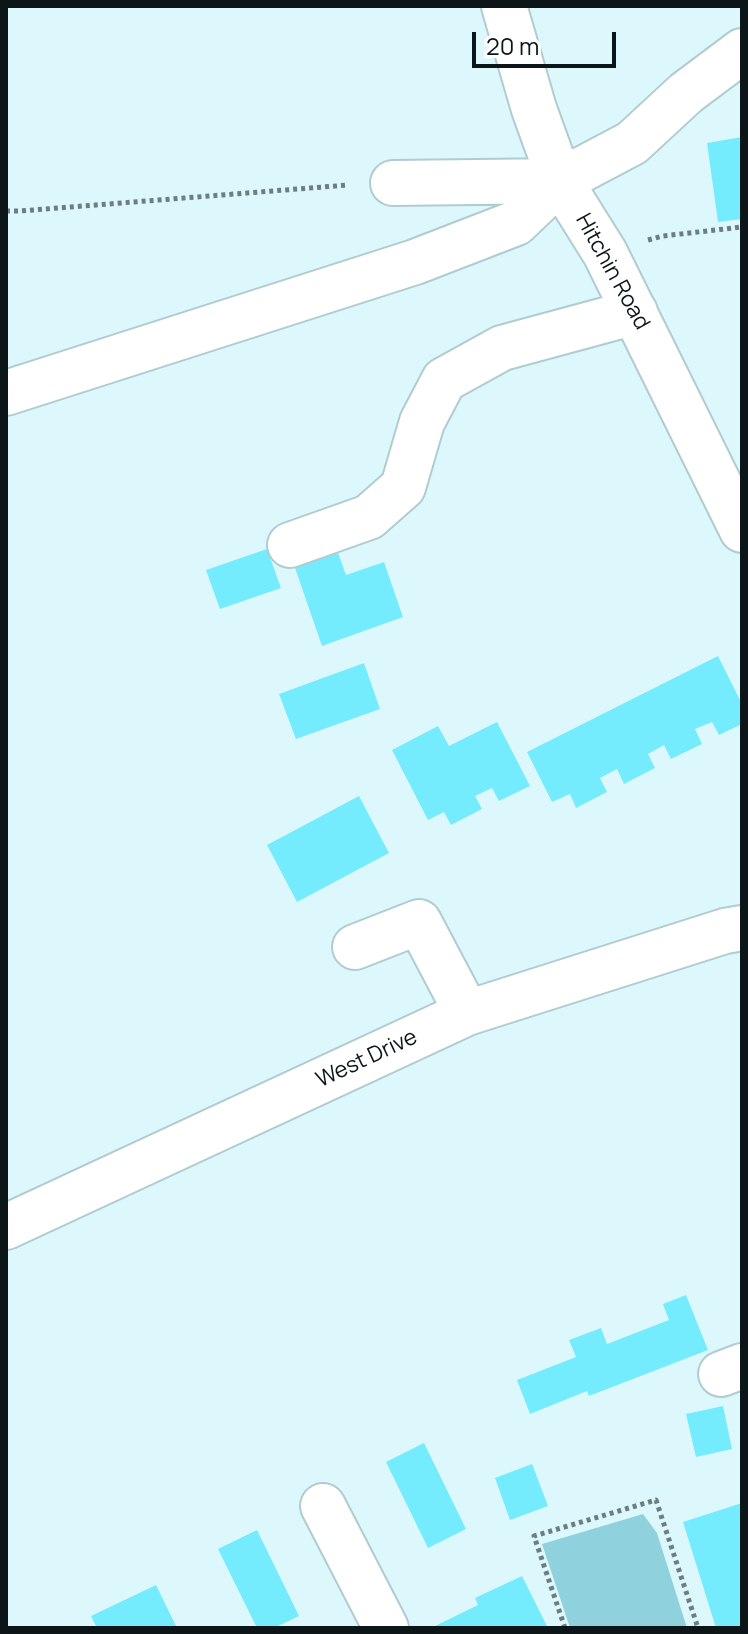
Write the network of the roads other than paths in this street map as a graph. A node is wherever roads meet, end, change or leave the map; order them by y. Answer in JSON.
{"nodes":[{"id":1,"x":504,"y":6,"type":"edge"},
{"id":2,"x":742,"y":51,"type":"edge"},
{"id":3,"x":560,"y":181,"type":"junction"},
{"id":4,"x":393,"y":183,"type":"road end"},
{"id":5,"x":635,"y":312,"type":"junction"},
{"id":6,"x":6,"y":393,"type":"edge"},
{"id":7,"x":742,"y":530,"type":"edge"},
{"id":8,"x":290,"y":545,"type":"dead end"},
{"id":9,"x":742,"y":928,"type":"edge"},
{"id":10,"x":355,"y":947,"type":"dead end"},
{"id":11,"x":467,"y":1013,"type":"junction"},
{"id":12,"x":6,"y":1227,"type":"edge"},
{"id":13,"x":323,"y":1506,"type":"dead end"},
{"id":14,"x":386,"y":1628,"type":"edge"}],
"edges":[{"from":1,"to":3,"type":"street","name":"Hitchin Road"},
{"from":2,"to":3,"type":"street"},
{"from":3,"to":4,"type":"street"},
{"from":3,"to":5,"type":"street","name":"Hitchin Road"},
{"from":3,"to":6,"type":"street"},
{"from":5,"to":7,"type":"street","name":"Hitchin Road"},
{"from":5,"to":8,"type":"street"},
{"from":9,"to":11,"type":"street","name":"West Drive"},
{"from":10,"to":11,"type":"street"},
{"from":11,"to":12,"type":"street","name":"West Drive"},
{"from":13,"to":14,"type":"street"}]}
